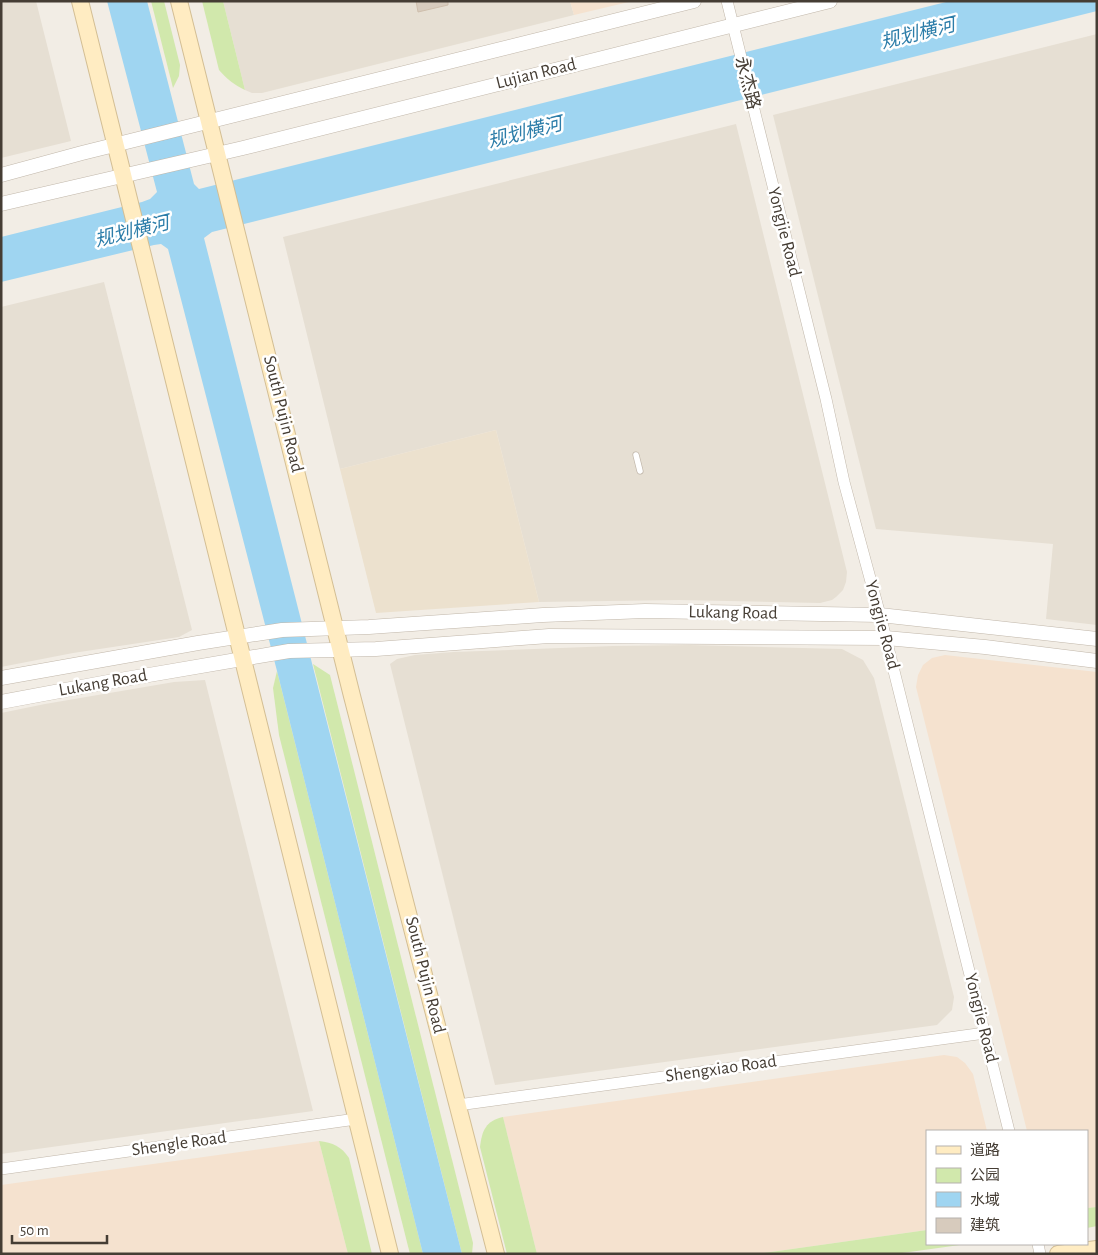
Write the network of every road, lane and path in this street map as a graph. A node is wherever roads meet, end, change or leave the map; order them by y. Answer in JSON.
{"nodes":[{"id":1,"x":80,"y":1,"type":"edge"},
{"id":2,"x":179,"y":1,"type":"edge"},
{"id":3,"x":694,"y":1,"type":"edge"},
{"id":4,"x":727,"y":1,"type":"edge"},
{"id":5,"x":830,"y":1,"type":"edge"},
{"id":6,"x":733,"y":25,"type":"junction"},
{"id":7,"x":756,"y":118,"type":"joint"},
{"id":8,"x":210,"y":121,"type":"junction"},
{"id":9,"x":115,"y":144,"type":"junction"},
{"id":10,"x":218,"y":154,"type":"junction"},
{"id":11,"x":1,"y":175,"type":"edge"},
{"id":12,"x":123,"y":175,"type":"junction"},
{"id":13,"x":1,"y":204,"type":"edge"},
{"id":14,"x":636,"y":455,"type":"dead end"},
{"id":15,"x":640,"y":471,"type":"dead end"},
{"id":16,"x":880,"y":615,"type":"junction"},
{"id":17,"x":336,"y":628,"type":"junction"},
{"id":18,"x":238,"y":637,"type":"junction"},
{"id":19,"x":886,"y":638,"type":"junction"},
{"id":20,"x":1097,"y":639,"type":"edge"},
{"id":21,"x":341,"y":650,"type":"junction"},
{"id":22,"x":243,"y":659,"type":"junction"},
{"id":23,"x":1097,"y":661,"type":"edge"},
{"id":24,"x":1,"y":678,"type":"edge"},
{"id":25,"x":1,"y":702,"type":"edge"},
{"id":26,"x":985,"y":1034,"type":"junction"},
{"id":27,"x":458,"y":1105,"type":"junction"},
{"id":28,"x":356,"y":1119,"type":"junction"},
{"id":29,"x":1009,"y":1130,"type":"edge"},
{"id":30,"x":1,"y":1169,"type":"edge"},
{"id":31,"x":1097,"y":1249,"type":"edge"},
{"id":32,"x":390,"y":1254,"type":"edge"},
{"id":33,"x":496,"y":1254,"type":"edge"},
{"id":34,"x":1058,"y":1254,"type":"edge"}],
"edges":[{"from":1,"to":9,"type":"main road"},
{"from":2,"to":8,"type":"main road","name":"South Pujin Road"},
{"from":3,"to":8,"type":"street","name":"Lujian Road"},
{"from":4,"to":6,"type":"street"},
{"from":5,"to":6,"type":"street","name":"Lujian Road"},
{"from":6,"to":7,"type":"street","name":"永杰路"},
{"from":6,"to":10,"type":"street","name":"Lujian Road"},
{"from":7,"to":16,"type":"street","name":"Yongjie Road"},
{"from":8,"to":9,"type":"street","name":"Lujian Road"},
{"from":8,"to":10,"type":"main road","name":"South Pujin Road"},
{"from":9,"to":11,"type":"street","name":"Lujian Road"},
{"from":9,"to":12,"type":"main road"},
{"from":10,"to":12,"type":"street","name":"Lujian Road"},
{"from":10,"to":17,"type":"main road","name":"South Pujin Road"},
{"from":12,"to":13,"type":"street","name":"Lujian Road"},
{"from":12,"to":18,"type":"main road"},
{"from":14,"to":15,"type":"lane"},
{"from":16,"to":17,"type":"street","name":"Lukang Road"},
{"from":16,"to":19,"type":"street","name":"Yongjie Road"},
{"from":16,"to":20,"type":"street","name":"Lukang Road"},
{"from":17,"to":18,"type":"street","name":"Lukang Road"},
{"from":17,"to":21,"type":"main road","name":"South Pujin Road"},
{"from":18,"to":22,"type":"main road"},
{"from":18,"to":24,"type":"street","name":"Lukang Road"},
{"from":19,"to":21,"type":"street","name":"Lukang Road"},
{"from":19,"to":23,"type":"street","name":"Lukang Road"},
{"from":19,"to":26,"type":"street","name":"Yongjie Road"},
{"from":21,"to":22,"type":"street","name":"Lukang Road"},
{"from":21,"to":27,"type":"main road","name":"South Pujin Road"},
{"from":22,"to":25,"type":"street","name":"Lukang Road"},
{"from":22,"to":28,"type":"main road"},
{"from":26,"to":27,"type":"street","name":"Shengxiao Road"},
{"from":26,"to":29,"type":"street","name":"Yongjie Road"},
{"from":27,"to":33,"type":"main road","name":"South Pujin Road"},
{"from":28,"to":30,"type":"street","name":"Shengle Road"},
{"from":28,"to":32,"type":"main road"},
{"from":31,"to":34,"type":"main road"}]}
